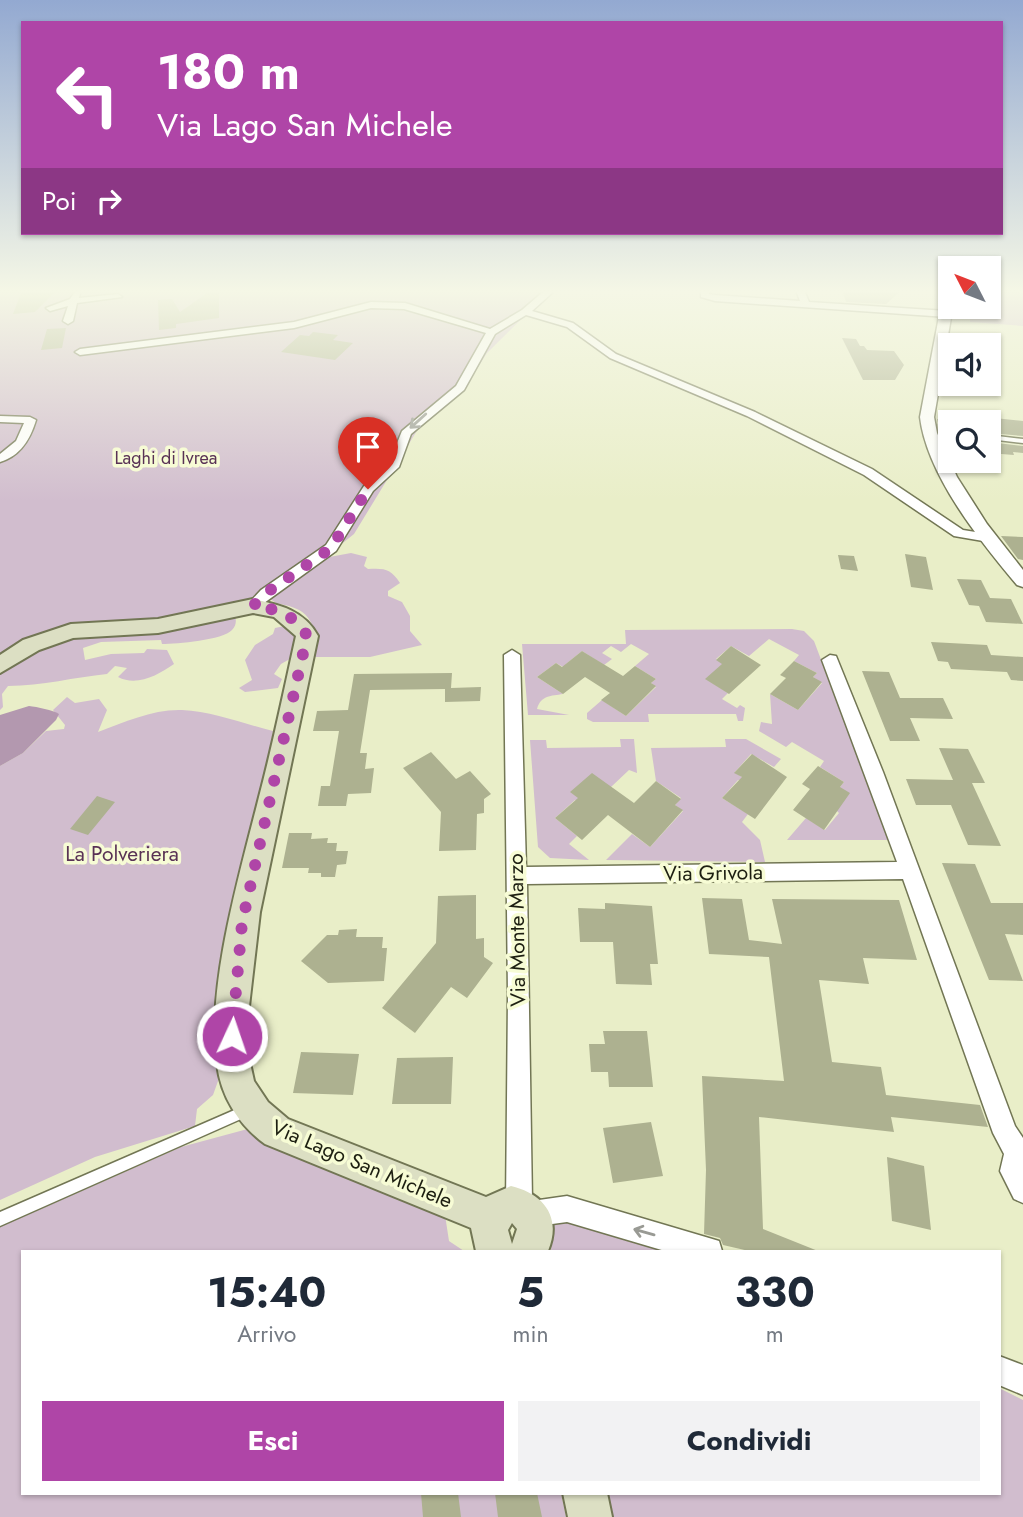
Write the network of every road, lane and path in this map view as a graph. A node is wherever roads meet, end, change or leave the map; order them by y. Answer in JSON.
{"nodes":[{"id":1,"x":475,"y":361,"type":"edge"},
{"id":2,"x":624,"y":361,"type":"edge"},
{"id":3,"x":938,"y":361,"type":"edge"},
{"id":4,"x":0,"y":419,"type":"edge"},
{"id":5,"x":1001,"y":438,"type":"edge"},
{"id":6,"x":1023,"y":440,"type":"edge"},
{"id":7,"x":0,"y":458,"type":"edge"},
{"id":8,"x":989,"y":538,"type":"junction"},
{"id":9,"x":1023,"y":581,"type":"edge"},
{"id":10,"x":253,"y":606,"type":"junction"},
{"id":11,"x":512,"y":655,"type":"dead end"},
{"id":12,"x":830,"y":660,"type":"dead end"},
{"id":13,"x":0,"y":665,"type":"edge"},
{"id":14,"x":911,"y":870,"type":"junction"},
{"id":15,"x":516,"y":876,"type":"junction"},
{"id":16,"x":251,"y":1109,"type":"junction"},
{"id":17,"x":1022,"y":1155,"type":"edge"},
{"id":18,"x":1023,"y":1190,"type":"edge"},
{"id":19,"x":0,"y":1220,"type":"edge"},
{"id":20,"x":509,"y":1222,"type":"edge"},
{"id":21,"x":529,"y":1250,"type":"edge"},
{"id":22,"x":706,"y":1250,"type":"edge"},
{"id":23,"x":1001,"y":1371,"type":"edge"},
{"id":24,"x":1023,"y":1380,"type":"edge"},
{"id":25,"x":585,"y":1495,"type":"edge"},
{"id":26,"x":590,"y":1517,"type":"edge"}],
"edges":[{"from":1,"to":10,"type":"street","one_way":true},
{"from":2,"to":8,"type":"street"},
{"from":3,"to":8,"type":"street"},
{"from":4,"to":7,"type":"street"},
{"from":5,"to":6,"type":"lane"},
{"from":8,"to":9,"type":"street"},
{"from":10,"to":13,"type":"main road","name":"Via Lago San Michele"},
{"from":10,"to":16,"type":"main road","name":"Via Lago San Michele"},
{"from":11,"to":15,"type":"street","name":"Via Monte Marzo"},
{"from":12,"to":14,"type":"street"},
{"from":14,"to":15,"type":"street","name":"Via Grivola"},
{"from":14,"to":17,"type":"street"},
{"from":15,"to":20,"type":"street","name":"Via Monte Marzo"},
{"from":16,"to":19,"type":"lane"},
{"from":16,"to":20,"type":"main road","name":"Via Lago San Michele"},
{"from":17,"to":18,"type":"street"},
{"from":20,"to":21,"type":"main road"},
{"from":22,"to":20,"type":"street","one_way":true},
{"from":23,"to":24,"type":"street"},
{"from":25,"to":26,"type":"main road"}]}
